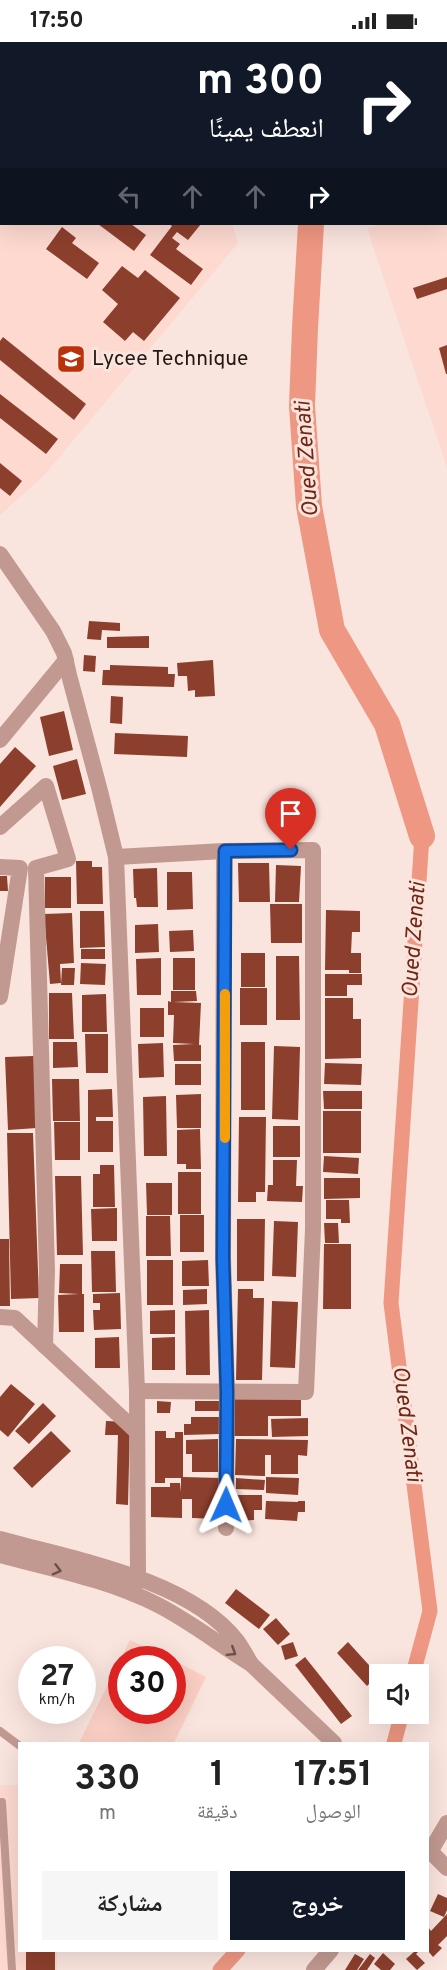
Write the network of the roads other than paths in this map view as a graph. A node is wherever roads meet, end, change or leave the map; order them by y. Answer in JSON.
{"nodes":[{"id":1,"x":0,"y":554,"type":"edge"},
{"id":2,"x":66,"y":660,"type":"junction"},
{"id":3,"x":0,"y":740,"type":"edge"},
{"id":4,"x":0,"y":827,"type":"edge"},
{"id":5,"x":225,"y":851,"type":"junction"},
{"id":6,"x":116,"y":857,"type":"junction"},
{"id":7,"x":0,"y":867,"type":"edge"},
{"id":8,"x":0,"y":997,"type":"edge"},
{"id":9,"x":0,"y":1317,"type":"edge"},
{"id":10,"x":45,"y":1347,"type":"junction"},
{"id":11,"x":137,"y":1391,"type":"junction"},
{"id":12,"x":227,"y":1392,"type":"junction"},
{"id":13,"x":138,"y":1432,"type":"junction"},
{"id":14,"x":226,"y":1528,"type":"dead end"},
{"id":15,"x":0,"y":1539,"type":"edge"},
{"id":16,"x":0,"y":1555,"type":"edge"},
{"id":17,"x":135,"y":1585,"type":"junction"},
{"id":18,"x":0,"y":1731,"type":"edge"},
{"id":19,"x":333,"y":1742,"type":"edge"},
{"id":20,"x":18,"y":1744,"type":"edge"},
{"id":21,"x":2,"y":1802,"type":"dead end"},
{"id":22,"x":447,"y":1823,"type":"edge"},
{"id":23,"x":429,"y":1850,"type":"edge"},
{"id":24,"x":447,"y":1868,"type":"edge"},
{"id":25,"x":329,"y":1952,"type":"edge"},
{"id":26,"x":12,"y":1970,"type":"edge"},
{"id":27,"x":314,"y":1970,"type":"edge"}],
"edges":[{"from":1,"to":2,"type":"street"},
{"from":2,"to":3,"type":"street"},
{"from":2,"to":6,"type":"street"},
{"from":4,"to":10,"type":"street"},
{"from":5,"to":6,"type":"street"},
{"from":5,"to":12,"type":"street"},
{"from":5,"to":12,"type":"street"},
{"from":6,"to":11,"type":"street"},
{"from":7,"to":8,"type":"street"},
{"from":9,"to":10,"type":"street"},
{"from":10,"to":13,"type":"street"},
{"from":11,"to":12,"type":"street"},
{"from":11,"to":13,"type":"street"},
{"from":12,"to":14,"type":"street"},
{"from":13,"to":17,"type":"street"},
{"from":15,"to":17,"type":"street"},
{"from":16,"to":17,"type":"street","one_way":true},
{"from":17,"to":19,"type":"street"},
{"from":18,"to":20,"type":"lane"},
{"from":21,"to":26,"type":"lane"},
{"from":22,"to":23,"type":"street"},
{"from":23,"to":24,"type":"street"},
{"from":25,"to":27,"type":"street"}]}
